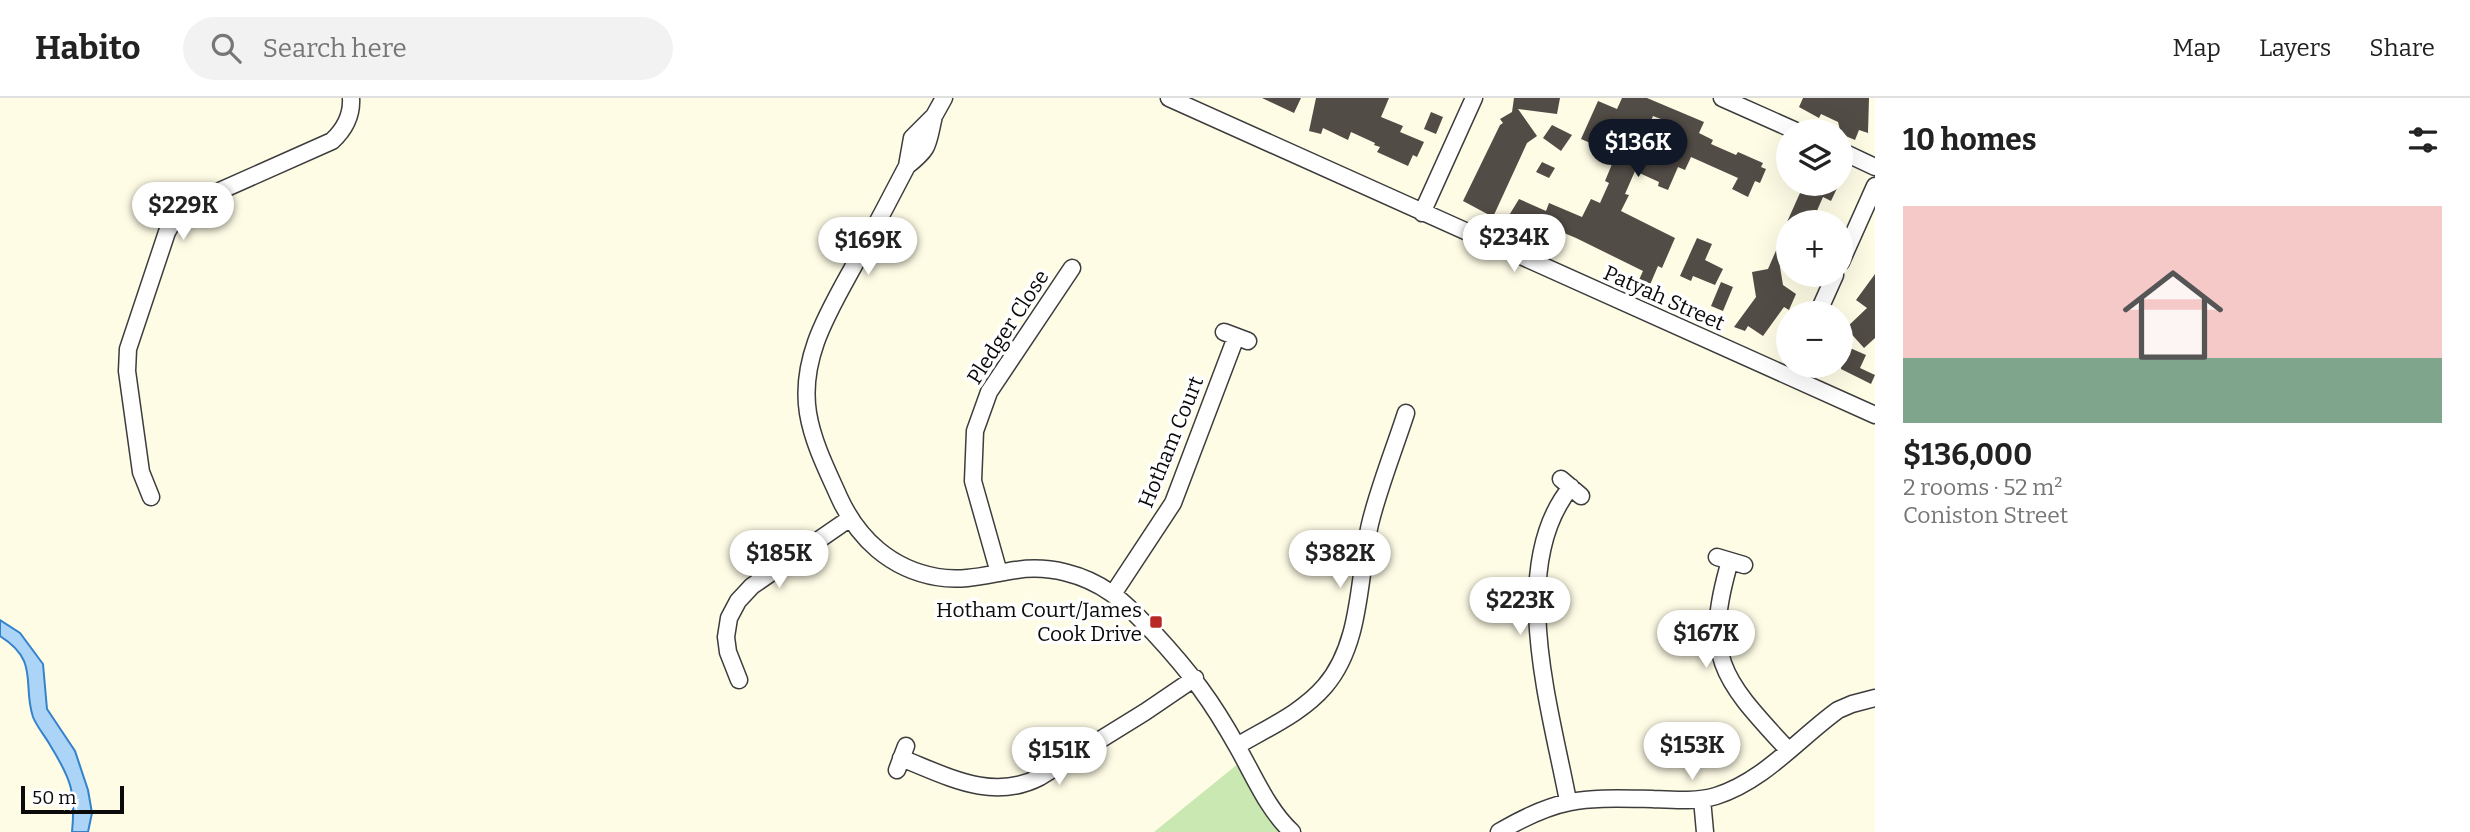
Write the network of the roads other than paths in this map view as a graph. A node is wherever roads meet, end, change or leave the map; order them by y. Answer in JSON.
{"nodes":[{"id":1,"x":351,"y":98,"type":"edge"},
{"id":2,"x":944,"y":98,"type":"edge"},
{"id":3,"x":1169,"y":98,"type":"edge"},
{"id":4,"x":1474,"y":98,"type":"edge"},
{"id":5,"x":1722,"y":98,"type":"edge"},
{"id":6,"x":1776,"y":122,"type":"edge"},
{"id":7,"x":1853,"y":156,"type":"edge"},
{"id":8,"x":1875,"y":166,"type":"edge"},
{"id":9,"x":1875,"y":186,"type":"edge"},
{"id":10,"x":1422,"y":213,"type":"junction"},
{"id":11,"x":1853,"y":235,"type":"edge"},
{"id":12,"x":1072,"y":268,"type":"dead end"},
{"id":13,"x":1236,"y":337,"type":"dead end"},
{"id":14,"x":1776,"y":364,"type":"edge"},
{"id":15,"x":1805,"y":378,"type":"edge"},
{"id":16,"x":1406,"y":413,"type":"dead end"},
{"id":17,"x":1875,"y":415,"type":"edge"},
{"id":18,"x":1571,"y":487,"type":"dead end"},
{"id":19,"x":151,"y":497,"type":"dead end"},
{"id":20,"x":849,"y":519,"type":"junction"},
{"id":21,"x":1730,"y":561,"type":"dead end"},
{"id":22,"x":999,"y":573,"type":"junction"},
{"id":23,"x":1113,"y":594,"type":"junction"},
{"id":24,"x":1195,"y":678,"type":"junction"},
{"id":25,"x":740,"y":680,"type":"dead end"},
{"id":26,"x":1875,"y":698,"type":"edge"},
{"id":27,"x":1237,"y":746,"type":"junction"},
{"id":28,"x":1788,"y":750,"type":"junction"},
{"id":29,"x":902,"y":758,"type":"dead end"},
{"id":30,"x":1702,"y":799,"type":"junction"},
{"id":31,"x":1568,"y":801,"type":"junction"},
{"id":32,"x":1292,"y":832,"type":"edge"},
{"id":33,"x":1499,"y":832,"type":"edge"},
{"id":34,"x":1705,"y":832,"type":"edge"}],
"edges":[{"from":1,"to":19,"type":"street"},
{"from":2,"to":20,"type":"street"},
{"from":3,"to":10,"type":"street","name":"Patyah Street"},
{"from":4,"to":10,"type":"street"},
{"from":5,"to":6,"type":"street"},
{"from":7,"to":8,"type":"street"},
{"from":9,"to":11,"type":"street"},
{"from":10,"to":14,"type":"street","name":"Patyah Street"},
{"from":12,"to":22,"type":"street","name":"Pledger Close"},
{"from":13,"to":23,"type":"street","name":"Hotham Court"},
{"from":15,"to":17,"type":"street","name":"Patyah Street"},
{"from":16,"to":27,"type":"street"},
{"from":18,"to":31,"type":"street"},
{"from":20,"to":22,"type":"street"},
{"from":20,"to":25,"type":"street"},
{"from":21,"to":28,"type":"street"},
{"from":22,"to":23,"type":"street"},
{"from":23,"to":24,"type":"street"},
{"from":24,"to":27,"type":"street"},
{"from":24,"to":29,"type":"street"},
{"from":26,"to":28,"type":"street"},
{"from":27,"to":32,"type":"street"},
{"from":28,"to":30,"type":"street"},
{"from":30,"to":31,"type":"street"},
{"from":30,"to":34,"type":"street"},
{"from":31,"to":33,"type":"street"}]}
